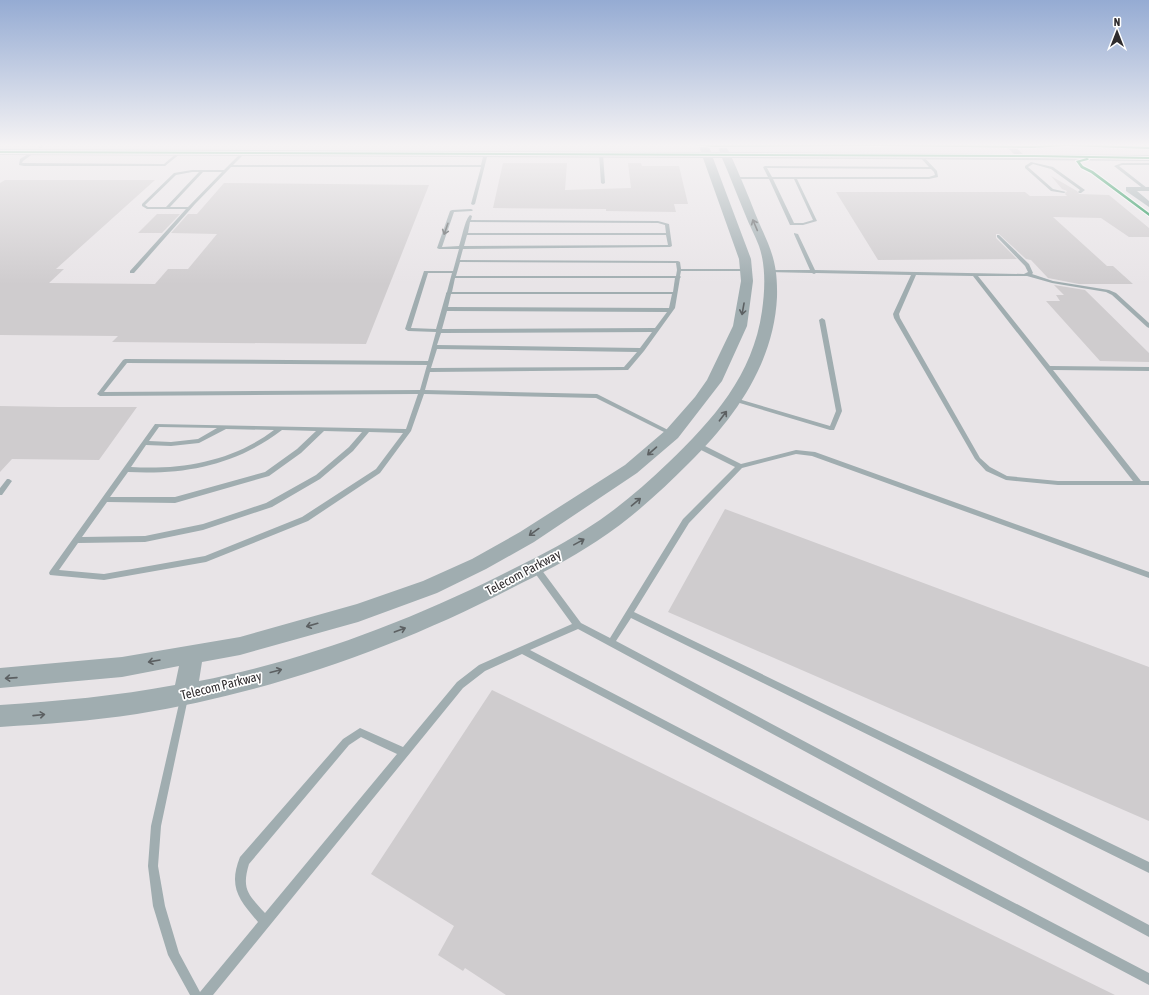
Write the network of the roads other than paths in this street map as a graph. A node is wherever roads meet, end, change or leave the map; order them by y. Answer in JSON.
{"nodes":[{"id":1,"x":158,"y":190,"type":"edge"},
{"id":2,"x":184,"y":190,"type":"edge"},
{"id":3,"x":207,"y":190,"type":"edge"},
{"id":4,"x":476,"y":190,"type":"edge"},
{"id":5,"x":720,"y":190,"type":"edge"},
{"id":6,"x":741,"y":190,"type":"edge"},
{"id":7,"x":776,"y":190,"type":"edge"},
{"id":8,"x":801,"y":190,"type":"edge"},
{"id":9,"x":1055,"y":190,"type":"edge"},
{"id":10,"x":1130,"y":190,"type":"edge"},
{"id":11,"x":1064,"y":192,"type":"dead end"},
{"id":12,"x":1149,"y":205,"type":"edge"},
{"id":13,"x":472,"y":207,"type":"junction"},
{"id":14,"x":167,"y":208,"type":"junction"},
{"id":15,"x":190,"y":208,"type":"junction"},
{"id":16,"x":468,"y":221,"type":"junction"},
{"id":17,"x":465,"y":234,"type":"junction"},
{"id":18,"x":668,"y":234,"type":"junction"},
{"id":19,"x":796,"y":234,"type":"dead end"},
{"id":20,"x":999,"y":236,"type":"dead end"},
{"id":21,"x":461,"y":248,"type":"junction"},
{"id":22,"x":457,"y":261,"type":"junction"},
{"id":23,"x":679,"y":270,"type":"junction"},
{"id":24,"x":747,"y":270,"type":"junction"},
{"id":25,"x":770,"y":271,"type":"junction"},
{"id":26,"x":132,"y":272,"type":"dead end"},
{"id":27,"x":814,"y":273,"type":"junction"},
{"id":28,"x":914,"y":274,"type":"junction"},
{"id":29,"x":974,"y":274,"type":"junction"},
{"id":30,"x":1027,"y":274,"type":"junction"},
{"id":31,"x":453,"y":275,"type":"junction"},
{"id":32,"x":678,"y":277,"type":"junction"},
{"id":33,"x":448,"y":293,"type":"junction"},
{"id":34,"x":675,"y":293,"type":"junction"},
{"id":35,"x":444,"y":309,"type":"junction"},
{"id":36,"x":670,"y":310,"type":"junction"},
{"id":37,"x":822,"y":320,"type":"dead end"},
{"id":38,"x":1149,"y":326,"type":"edge"},
{"id":39,"x":657,"y":330,"type":"junction"},
{"id":40,"x":438,"y":331,"type":"junction"},
{"id":41,"x":434,"y":347,"type":"junction"},
{"id":42,"x":642,"y":350,"type":"junction"},
{"id":43,"x":430,"y":362,"type":"junction"},
{"id":44,"x":1048,"y":368,"type":"junction"},
{"id":45,"x":1149,"y":369,"type":"edge"},
{"id":46,"x":428,"y":370,"type":"junction"},
{"id":47,"x":422,"y":392,"type":"junction"},
{"id":48,"x":735,"y":400,"type":"junction"},
{"id":49,"x":224,"y":427,"type":"junction"},
{"id":50,"x":281,"y":428,"type":"junction"},
{"id":51,"x":322,"y":429,"type":"junction"},
{"id":52,"x":367,"y":430,"type":"junction"},
{"id":53,"x":408,"y":431,"type":"junction"},
{"id":54,"x":672,"y":434,"type":"junction"},
{"id":55,"x":144,"y":443,"type":"junction"},
{"id":56,"x":697,"y":446,"type":"junction"},
{"id":57,"x":740,"y":466,"type":"junction"},
{"id":58,"x":125,"y":469,"type":"junction"},
{"id":59,"x":0,"y":481,"type":"edge"},
{"id":60,"x":1139,"y":483,"type":"junction"},
{"id":61,"x":1149,"y":483,"type":"edge"},
{"id":62,"x":0,"y":493,"type":"edge"},
{"id":63,"x":104,"y":499,"type":"junction"},
{"id":64,"x":76,"y":540,"type":"junction"},
{"id":65,"x":535,"y":567,"type":"junction"},
{"id":66,"x":1149,"y":575,"type":"edge"},
{"id":67,"x":630,"y":613,"type":"junction"},
{"id":68,"x":578,"y":625,"type":"junction"},
{"id":69,"x":611,"y":643,"type":"junction"},
{"id":70,"x":522,"y":650,"type":"junction"},
{"id":71,"x":193,"y":654,"type":"junction"},
{"id":72,"x":0,"y":678,"type":"edge"},
{"id":73,"x":185,"y":694,"type":"junction"},
{"id":74,"x":0,"y":716,"type":"edge"},
{"id":75,"x":404,"y":753,"type":"junction"},
{"id":76,"x":1149,"y":868,"type":"edge"},
{"id":77,"x":265,"y":922,"type":"junction"},
{"id":78,"x":1149,"y":931,"type":"edge"},
{"id":79,"x":1149,"y":980,"type":"edge"},
{"id":80,"x":196,"y":995,"type":"edge"},
{"id":81,"x":205,"y":995,"type":"edge"}],
"edges":[{"from":1,"to":14,"type":"lane"},
{"from":2,"to":14,"type":"lane"},
{"from":3,"to":15,"type":"lane"},
{"from":4,"to":13,"type":"lane"},
{"from":5,"to":24,"type":"street"},
{"from":25,"to":6,"type":"street","name":"Telecom Parkway","one_way":true},
{"from":7,"to":8,"type":"lane"},
{"from":9,"to":11,"type":"lane"},
{"from":10,"to":12,"type":"street"},
{"from":13,"to":16,"type":"lane"},
{"from":13,"to":21,"type":"lane","one_way":true},
{"from":14,"to":15,"type":"lane"},
{"from":15,"to":26,"type":"lane"},
{"from":16,"to":17,"type":"lane"},
{"from":16,"to":18,"type":"lane"},
{"from":17,"to":18,"type":"lane"},
{"from":17,"to":21,"type":"lane"},
{"from":18,"to":21,"type":"lane"},
{"from":19,"to":27,"type":"lane"},
{"from":20,"to":30,"type":"lane"},
{"from":21,"to":22,"type":"lane"},
{"from":22,"to":23,"type":"lane"},
{"from":22,"to":31,"type":"lane"},
{"from":23,"to":24,"type":"lane"},
{"from":23,"to":32,"type":"lane"},
{"from":24,"to":25,"type":"street"},
{"from":24,"to":54,"type":"street","one_way":true},
{"from":25,"to":27,"type":"lane"},
{"from":25,"to":48,"type":"street","name":"Telecom Parkway"},
{"from":27,"to":28,"type":"lane"},
{"from":28,"to":29,"type":"lane"},
{"from":28,"to":60,"type":"lane"},
{"from":29,"to":30,"type":"lane"},
{"from":29,"to":44,"type":"lane"},
{"from":30,"to":38,"type":"lane"},
{"from":31,"to":32,"type":"lane"},
{"from":31,"to":33,"type":"lane"},
{"from":31,"to":40,"type":"lane"},
{"from":32,"to":34,"type":"lane"},
{"from":33,"to":34,"type":"lane"},
{"from":33,"to":35,"type":"lane"},
{"from":34,"to":36,"type":"lane"},
{"from":35,"to":36,"type":"lane"},
{"from":35,"to":40,"type":"lane"},
{"from":36,"to":39,"type":"lane"},
{"from":37,"to":48,"type":"lane"},
{"from":39,"to":40,"type":"lane"},
{"from":39,"to":42,"type":"lane"},
{"from":40,"to":41,"type":"lane"},
{"from":41,"to":42,"type":"lane"},
{"from":41,"to":43,"type":"lane"},
{"from":42,"to":46,"type":"lane"},
{"from":43,"to":46,"type":"lane"},
{"from":43,"to":47,"type":"lane"},
{"from":44,"to":45,"type":"lane"},
{"from":44,"to":60,"type":"lane"},
{"from":46,"to":47,"type":"lane"},
{"from":47,"to":53,"type":"lane"},
{"from":47,"to":54,"type":"lane"},
{"from":56,"to":48,"type":"street","name":"Telecom Parkway","one_way":true},
{"from":49,"to":50,"type":"lane"},
{"from":49,"to":55,"type":"lane"},
{"from":49,"to":55,"type":"lane"},
{"from":50,"to":51,"type":"lane"},
{"from":50,"to":58,"type":"lane"},
{"from":51,"to":52,"type":"lane"},
{"from":51,"to":63,"type":"lane"},
{"from":52,"to":53,"type":"lane"},
{"from":52,"to":64,"type":"lane"},
{"from":53,"to":64,"type":"lane"},
{"from":54,"to":56,"type":"street"},
{"from":54,"to":71,"type":"street","one_way":true},
{"from":55,"to":58,"type":"lane"},
{"from":56,"to":57,"type":"lane"},
{"from":65,"to":56,"type":"street","name":"Telecom Parkway","one_way":true},
{"from":57,"to":66,"type":"lane"},
{"from":57,"to":67,"type":"lane"},
{"from":58,"to":63,"type":"lane"},
{"from":59,"to":62,"type":"lane"},
{"from":60,"to":61,"type":"lane"},
{"from":63,"to":64,"type":"lane"},
{"from":65,"to":68,"type":"lane"},
{"from":73,"to":65,"type":"street","name":"Telecom Parkway","one_way":true},
{"from":67,"to":69,"type":"lane"},
{"from":67,"to":76,"type":"lane"},
{"from":68,"to":69,"type":"lane"},
{"from":68,"to":70,"type":"lane"},
{"from":69,"to":78,"type":"lane"},
{"from":70,"to":75,"type":"lane"},
{"from":70,"to":79,"type":"lane"},
{"from":71,"to":72,"type":"street","one_way":true},
{"from":71,"to":73,"type":"street"},
{"from":74,"to":73,"type":"street","name":"Telecom Parkway","one_way":true},
{"from":73,"to":80,"type":"lane"},
{"from":75,"to":77,"type":"lane"},
{"from":75,"to":77,"type":"lane"},
{"from":77,"to":81,"type":"lane"}]}
